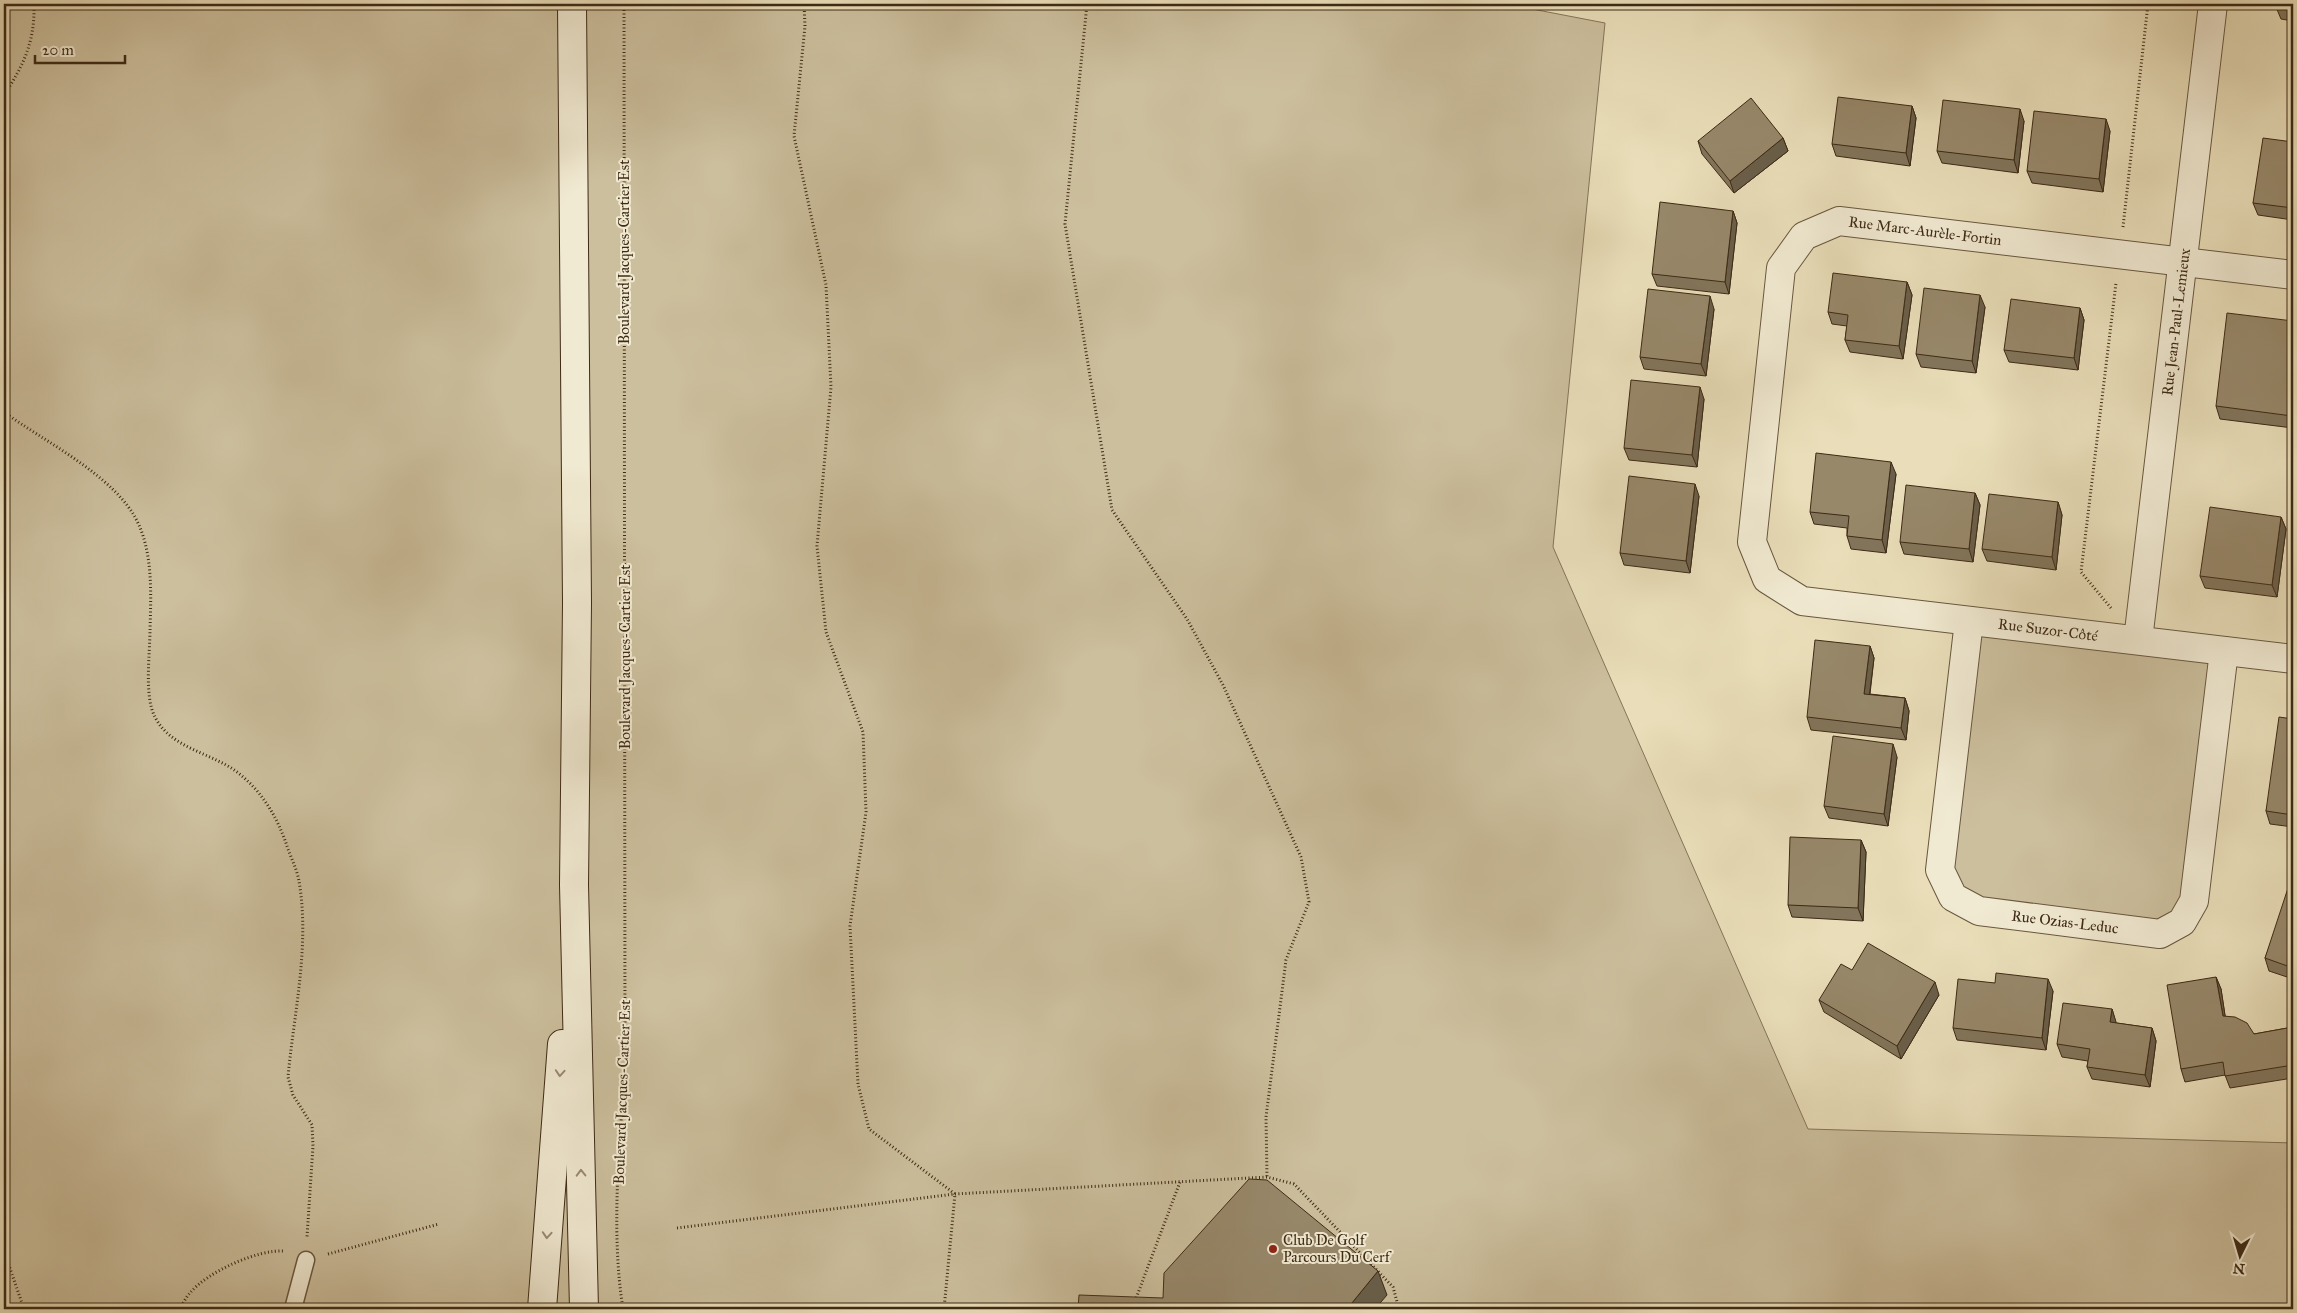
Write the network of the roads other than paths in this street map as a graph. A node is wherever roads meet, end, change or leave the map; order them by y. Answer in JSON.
{"nodes":[{"id":1,"x":572,"y":4,"type":"edge"},
{"id":2,"x":2214,"y":4,"type":"edge"},
{"id":3,"x":2183,"y":262,"type":"junction"},
{"id":4,"x":2293,"y":275,"type":"edge"},
{"id":5,"x":1802,"y":601,"type":"joint"},
{"id":6,"x":1969,"y":621,"type":"junction"},
{"id":7,"x":2138,"y":640,"type":"junction"},
{"id":8,"x":2224,"y":651,"type":"junction"},
{"id":9,"x":2293,"y":659,"type":"edge"},
{"id":10,"x":574,"y":885,"type":"junction"},
{"id":11,"x":306,"y":1260,"type":"road end"},
{"id":12,"x":293,"y":1309,"type":"edge"},
{"id":13,"x":542,"y":1309,"type":"edge"},
{"id":14,"x":584,"y":1309,"type":"edge"}],
"edges":[{"from":1,"to":10,"type":"street"},
{"from":2,"to":3,"type":"street","name":"Rue Jean-Paul-Lemieux"},
{"from":3,"to":4,"type":"street","name":"Rue Marc-Aurèle-Fortin"},
{"from":3,"to":5,"type":"street","name":"Rue Marc-Aurèle-Fortin"},
{"from":3,"to":7,"type":"street","name":"Rue Jean-Paul-Lemieux"},
{"from":5,"to":6,"type":"street","name":"Rue Suzor-Côté"},
{"from":6,"to":7,"type":"street","name":"Rue Suzor-Côté"},
{"from":6,"to":8,"type":"street","name":"Rue Ozias-Leduc"},
{"from":7,"to":8,"type":"street","name":"Rue Suzor-Côté"},
{"from":8,"to":9,"type":"street","name":"Rue Suzor-Côté"},
{"from":10,"to":13,"type":"street","one_way":true},
{"from":14,"to":10,"type":"street","one_way":true},
{"from":11,"to":12,"type":"lane"}]}
